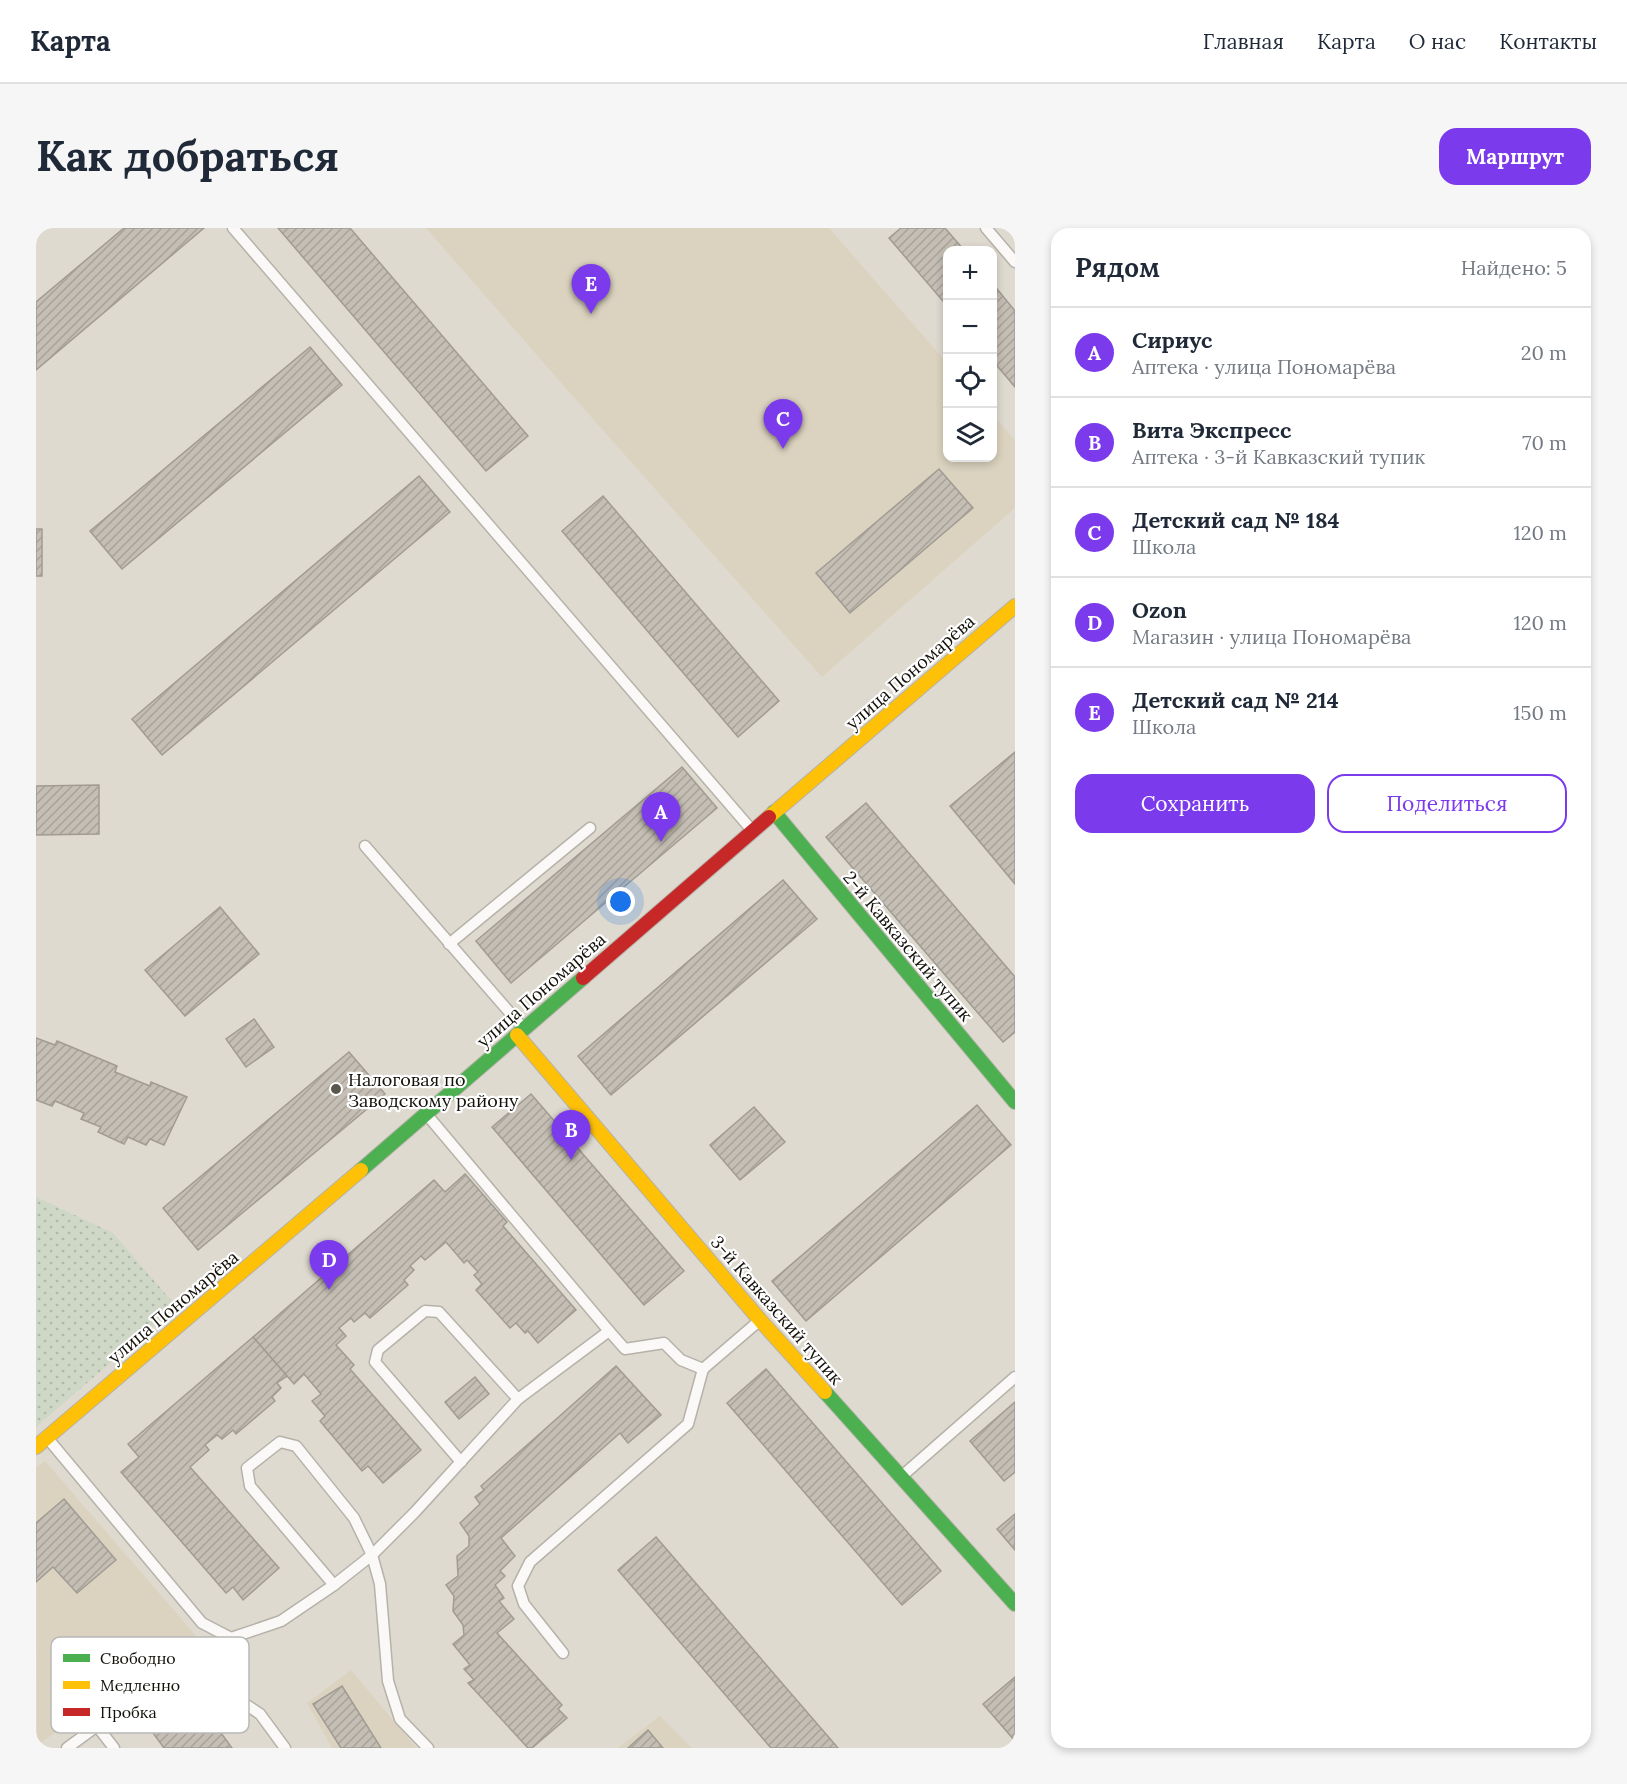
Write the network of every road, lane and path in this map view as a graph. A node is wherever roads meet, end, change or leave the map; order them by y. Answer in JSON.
{"nodes":[{"id":1,"x":233,"y":228,"type":"edge"},
{"id":2,"x":986,"y":228,"type":"edge"},
{"id":3,"x":1015,"y":262,"type":"edge"},
{"id":4,"x":1015,"y":606,"type":"edge"},
{"id":5,"x":774,"y":812,"type":"junction"},
{"id":6,"x":590,"y":828,"type":"dead end"},
{"id":7,"x":752,"y":831,"type":"junction"},
{"id":8,"x":365,"y":846,"type":"dead end"},
{"id":9,"x":449,"y":944,"type":"junction"},
{"id":10,"x":520,"y":1032,"type":"junction"},
{"id":11,"x":1015,"y":1102,"type":"edge"},
{"id":12,"x":426,"y":1115,"type":"junction"},
{"id":13,"x":760,"y":1320,"type":"junction"},
{"id":14,"x":609,"y":1331,"type":"junction"},
{"id":15,"x":703,"y":1369,"type":"junction"},
{"id":16,"x":1015,"y":1377,"type":"edge"},
{"id":17,"x":518,"y":1399,"type":"junction"},
{"id":18,"x":47,"y":1438,"type":"junction"},
{"id":19,"x":36,"y":1447,"type":"edge"},
{"id":20,"x":460,"y":1462,"type":"junction"},
{"id":21,"x":901,"y":1476,"type":"junction"},
{"id":22,"x":372,"y":1555,"type":"junction"},
{"id":23,"x":334,"y":1585,"type":"junction"},
{"id":24,"x":1015,"y":1604,"type":"edge"},
{"id":25,"x":229,"y":1637,"type":"edge"},
{"id":26,"x":234,"y":1637,"type":"edge"},
{"id":27,"x":563,"y":1653,"type":"dead end"},
{"id":28,"x":249,"y":1707,"type":"edge"},
{"id":29,"x":87,"y":1733,"type":"edge"},
{"id":30,"x":102,"y":1733,"type":"edge"},
{"id":31,"x":67,"y":1748,"type":"edge"},
{"id":32,"x":114,"y":1748,"type":"edge"},
{"id":33,"x":285,"y":1748,"type":"edge"},
{"id":34,"x":428,"y":1748,"type":"edge"}],
"edges":[{"from":1,"to":7,"type":"lane"},
{"from":2,"to":3,"type":"lane"},
{"from":4,"to":5,"type":"street","name":"улица Пономарёва"},
{"from":5,"to":7,"type":"street","name":"улица Пономарёва"},
{"from":5,"to":11,"type":"street","name":"2-й Кавказский тупик"},
{"from":6,"to":9,"type":"lane"},
{"from":7,"to":10,"type":"street","name":"улица Пономарёва"},
{"from":8,"to":9,"type":"lane"},
{"from":9,"to":10,"type":"lane"},
{"from":10,"to":12,"type":"street","name":"улица Пономарёва"},
{"from":10,"to":13,"type":"street","name":"3-й Кавказский тупик"},
{"from":12,"to":14,"type":"lane"},
{"from":12,"to":18,"type":"street","name":"улица Пономарёва"},
{"from":13,"to":15,"type":"lane"},
{"from":13,"to":21,"type":"street","name":"3-й Кавказский тупик"},
{"from":14,"to":15,"type":"lane"},
{"from":14,"to":17,"type":"lane"},
{"from":15,"to":27,"type":"lane"},
{"from":16,"to":21,"type":"lane"},
{"from":17,"to":20,"type":"lane"},
{"from":17,"to":20,"type":"lane"},
{"from":18,"to":19,"type":"street","name":"улица Пономарёва"},
{"from":18,"to":25,"type":"lane"},
{"from":20,"to":22,"type":"lane"},
{"from":21,"to":24,"type":"street","name":"3-й Кавказский тупик"},
{"from":22,"to":23,"type":"lane"},
{"from":22,"to":23,"type":"lane"},
{"from":22,"to":34,"type":"lane"},
{"from":23,"to":26,"type":"lane"},
{"from":28,"to":33,"type":"lane"},
{"from":29,"to":31,"type":"lane"},
{"from":30,"to":32,"type":"lane"}]}
